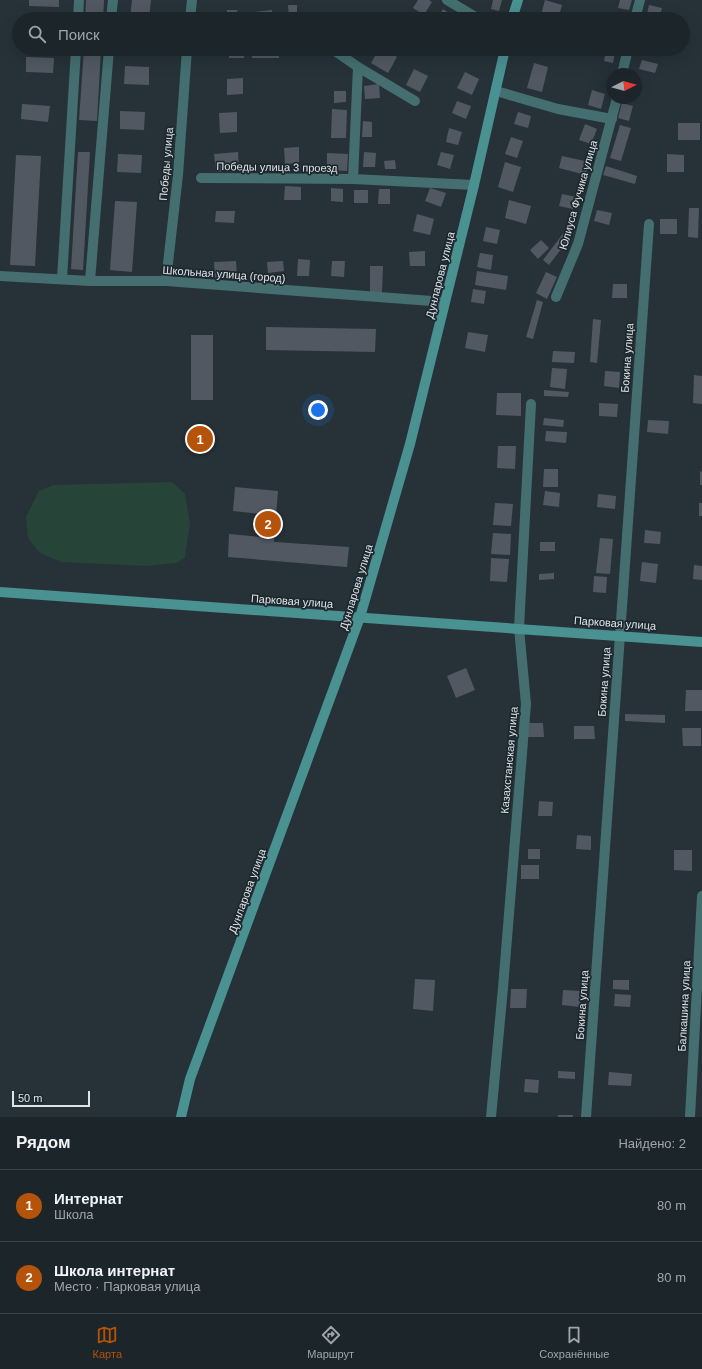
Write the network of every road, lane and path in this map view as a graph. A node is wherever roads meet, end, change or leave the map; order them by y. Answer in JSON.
{"nodes":[{"id":1,"x":79,"y":0,"type":"edge"},
{"id":2,"x":113,"y":0,"type":"edge"},
{"id":3,"x":192,"y":0,"type":"edge"},
{"id":4,"x":447,"y":0,"type":"edge"},
{"id":5,"x":518,"y":0,"type":"edge"},
{"id":6,"x":640,"y":0,"type":"edge"},
{"id":7,"x":78,"y":12,"type":"edge"},
{"id":8,"x":112,"y":12,"type":"edge"},
{"id":9,"x":191,"y":12,"type":"edge"},
{"id":10,"x":467,"y":12,"type":"edge"},
{"id":11,"x":514,"y":12,"type":"edge"},
{"id":12,"x":637,"y":12,"type":"edge"},
{"id":13,"x":76,"y":56,"type":"edge"},
{"id":14,"x":108,"y":56,"type":"edge"},
{"id":15,"x":187,"y":56,"type":"edge"},
{"id":16,"x":342,"y":56,"type":"edge"},
{"id":17,"x":504,"y":56,"type":"edge"},
{"id":18,"x":626,"y":56,"type":"edge"},
{"id":19,"x":358,"y":67,"type":"junction"},
{"id":20,"x":623,"y":68,"type":"edge"},
{"id":21,"x":496,"y":91,"type":"junction"},
{"id":22,"x":415,"y":101,"type":"dead end"},
{"id":23,"x":616,"y":104,"type":"edge"},
{"id":24,"x":612,"y":119,"type":"junction"},
{"id":25,"x":201,"y":178,"type":"dead end"},
{"id":26,"x":353,"y":179,"type":"junction"},
{"id":27,"x":474,"y":185,"type":"junction"},
{"id":28,"x":649,"y":224,"type":"dead end"},
{"id":29,"x":0,"y":276,"type":"edge"},
{"id":30,"x":62,"y":279,"type":"junction"},
{"id":31,"x":90,"y":281,"type":"junction"},
{"id":32,"x":166,"y":281,"type":"junction"},
{"id":33,"x":556,"y":297,"type":"dead end"},
{"id":34,"x":445,"y":302,"type":"junction"},
{"id":35,"x":531,"y":404,"type":"dead end"},
{"id":36,"x":0,"y":592,"type":"edge"},
{"id":37,"x":360,"y":617,"type":"junction"},
{"id":38,"x":520,"y":628,"type":"junction"},
{"id":39,"x":619,"y":636,"type":"junction"},
{"id":40,"x":702,"y":642,"type":"edge"},
{"id":41,"x":702,"y":896,"type":"edge"},
{"id":42,"x":181,"y":1117,"type":"edge"},
{"id":43,"x":491,"y":1117,"type":"edge"},
{"id":44,"x":586,"y":1117,"type":"edge"},
{"id":45,"x":690,"y":1117,"type":"edge"}],
"edges":[{"from":1,"to":7,"type":"street"},
{"from":2,"to":8,"type":"street"},
{"from":3,"to":9,"type":"street"},
{"from":4,"to":10,"type":"street"},
{"from":5,"to":11,"type":"street"},
{"from":6,"to":12,"type":"street"},
{"from":13,"to":30,"type":"street"},
{"from":14,"to":31,"type":"street"},
{"from":15,"to":32,"type":"street","name":"Победы улица"},
{"from":16,"to":19,"type":"street"},
{"from":17,"to":21,"type":"street","name":"Дунларова улица"},
{"from":18,"to":20,"type":"street"},
{"from":19,"to":22,"type":"street"},
{"from":19,"to":26,"type":"street","name":"Победы улица 3 проезд"},
{"from":21,"to":24,"type":"street"},
{"from":21,"to":27,"type":"street","name":"Дунларова улица"},
{"from":23,"to":24,"type":"street","name":"Юлиуса Фучика улица"},
{"from":24,"to":33,"type":"street","name":"Юлиуса Фучика улица"},
{"from":25,"to":26,"type":"street","name":"Победы улица 3 проезд"},
{"from":26,"to":27,"type":"street","name":"Победы улица 3 проезд"},
{"from":27,"to":34,"type":"street","name":"Дунларова улица"},
{"from":28,"to":39,"type":"street","name":"Бокина улица"},
{"from":29,"to":30,"type":"street","name":"Школьная улица (город)"},
{"from":30,"to":31,"type":"street","name":"Школьная улица (город)"},
{"from":31,"to":32,"type":"street","name":"Школьная улица (город)"},
{"from":32,"to":34,"type":"street","name":"Школьная улица (город)"},
{"from":34,"to":37,"type":"street","name":"Дунларова улица"},
{"from":35,"to":38,"type":"street","name":"Казахстанская улица"},
{"from":36,"to":37,"type":"street","name":"Парковая улица"},
{"from":37,"to":38,"type":"street","name":"Парковая улица"},
{"from":37,"to":42,"type":"street","name":"Дунларова улица"},
{"from":38,"to":39,"type":"street","name":"Парковая улица"},
{"from":38,"to":43,"type":"street","name":"Казахстанская улица"},
{"from":39,"to":40,"type":"street","name":"Парковая улица"},
{"from":39,"to":44,"type":"street","name":"Бокина улица"},
{"from":41,"to":45,"type":"street","name":"Балкашина улица"}]}
